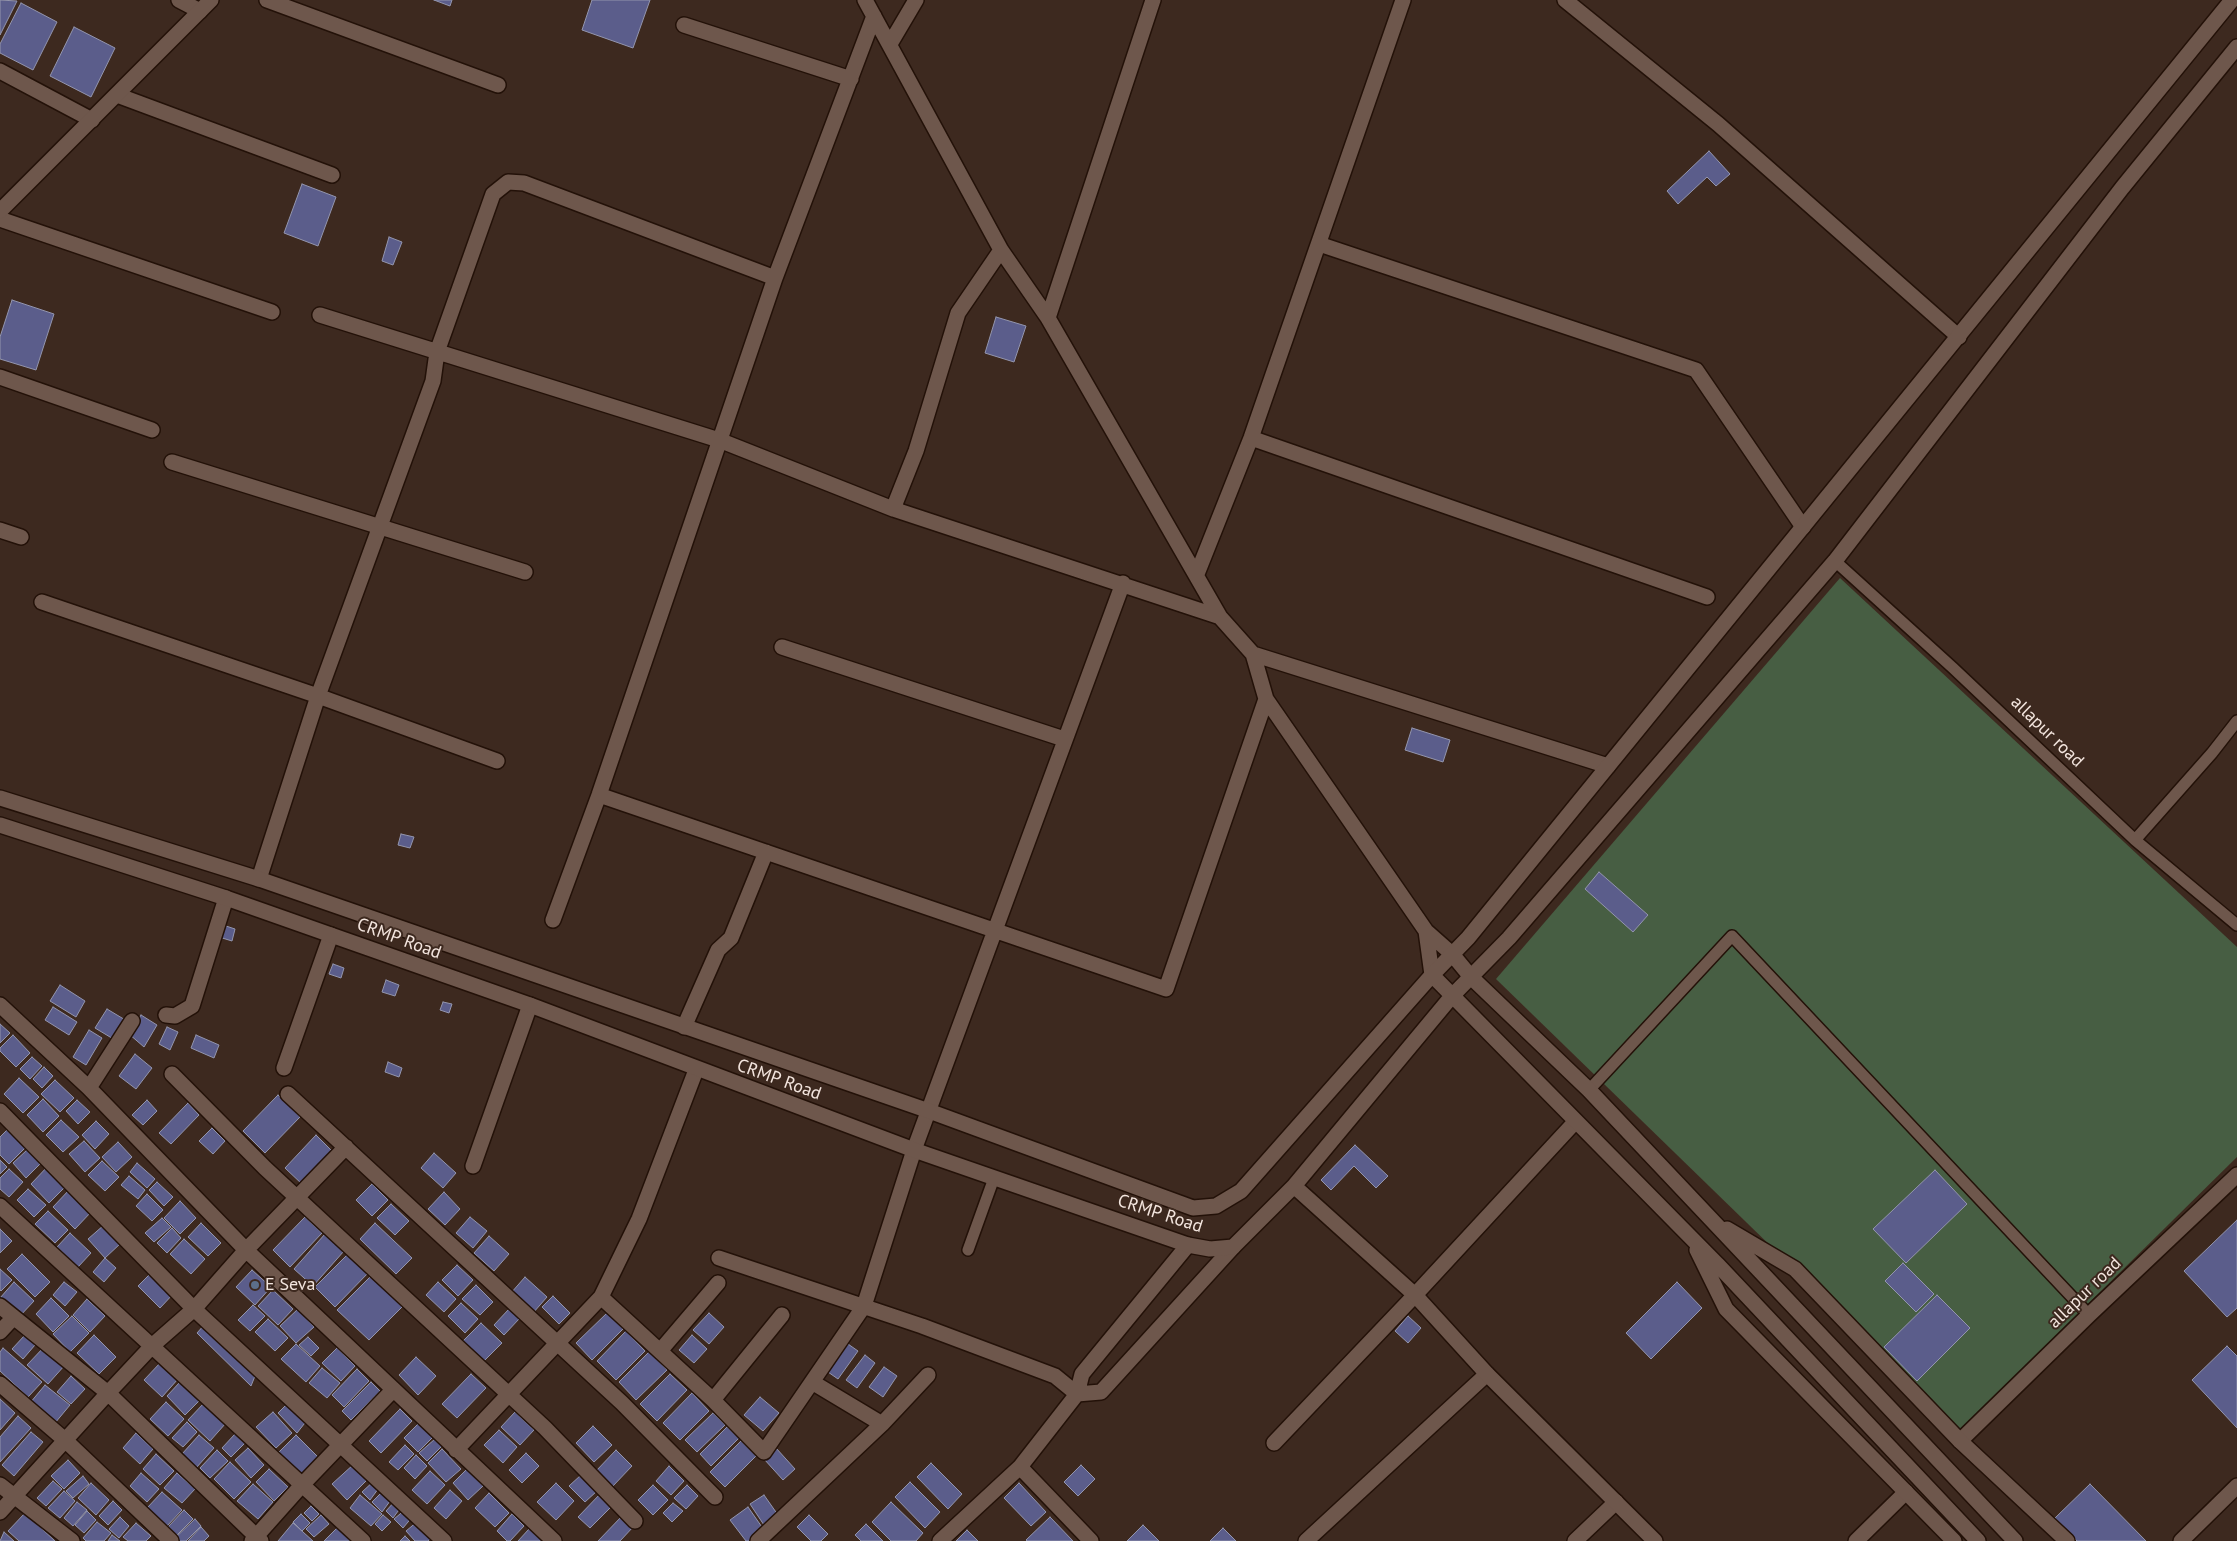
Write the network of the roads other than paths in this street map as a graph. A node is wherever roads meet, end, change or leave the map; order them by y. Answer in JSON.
{"nodes":[{"id":1,"x":179,"y":0,"type":"edge"},
{"id":2,"x":211,"y":0,"type":"edge"},
{"id":3,"x":267,"y":0,"type":"edge"},
{"id":4,"x":864,"y":0,"type":"edge"},
{"id":5,"x":916,"y":0,"type":"edge"},
{"id":6,"x":1154,"y":0,"type":"edge"},
{"id":7,"x":1403,"y":0,"type":"edge"},
{"id":8,"x":1565,"y":0,"type":"edge"},
{"id":9,"x":2232,"y":0,"type":"edge"},
{"id":10,"x":200,"y":11,"type":"junction"},
{"id":11,"x":874,"y":16,"type":"junction"},
{"id":12,"x":684,"y":25,"type":"dead end"},
{"id":13,"x":890,"y":44,"type":"junction"},
{"id":14,"x":2237,"y":47,"type":"edge"},
{"id":15,"x":0,"y":71,"type":"edge"},
{"id":16,"x":851,"y":79,"type":"junction"},
{"id":17,"x":498,"y":85,"type":"dead end"},
{"id":18,"x":117,"y":95,"type":"junction"},
{"id":19,"x":92,"y":120,"type":"junction"},
{"id":20,"x":332,"y":175,"type":"dead end"},
{"id":21,"x":0,"y":211,"type":"edge"},
{"id":22,"x":0,"y":219,"type":"edge"},
{"id":23,"x":1320,"y":244,"type":"junction"},
{"id":24,"x":1001,"y":250,"type":"junction"},
{"id":25,"x":775,"y":278,"type":"junction"},
{"id":26,"x":272,"y":312,"type":"dead end"},
{"id":27,"x":320,"y":315,"type":"dead end"},
{"id":28,"x":1048,"y":318,"type":"junction"},
{"id":29,"x":1959,"y":337,"type":"junction"},
{"id":30,"x":438,"y":352,"type":"junction"},
{"id":31,"x":0,"y":377,"type":"edge"},
{"id":32,"x":152,"y":430,"type":"dead end"},
{"id":33,"x":1251,"y":438,"type":"junction"},
{"id":34,"x":718,"y":440,"type":"junction"},
{"id":35,"x":172,"y":462,"type":"dead end"},
{"id":36,"x":893,"y":509,"type":"junction"},
{"id":37,"x":378,"y":527,"type":"junction"},
{"id":38,"x":1803,"y":527,"type":"junction"},
{"id":39,"x":0,"y":530,"type":"edge"},
{"id":40,"x":21,"y":537,"type":"dead end"},
{"id":41,"x":1835,"y":561,"type":"junction"},
{"id":42,"x":525,"y":572,"type":"dead end"},
{"id":43,"x":1197,"y":574,"type":"junction"},
{"id":44,"x":1123,"y":583,"type":"junction"},
{"id":45,"x":1707,"y":597,"type":"dead end"},
{"id":46,"x":42,"y":602,"type":"dead end"},
{"id":47,"x":1220,"y":617,"type":"junction"},
{"id":48,"x":782,"y":648,"type":"dead end"},
{"id":49,"x":1253,"y":654,"type":"junction"},
{"id":50,"x":318,"y":696,"type":"junction"},
{"id":51,"x":1266,"y":699,"type":"junction"},
{"id":52,"x":2237,"y":721,"type":"edge"},
{"id":53,"x":1064,"y":739,"type":"junction"},
{"id":54,"x":498,"y":761,"type":"dead end"},
{"id":55,"x":1608,"y":766,"type":"junction"},
{"id":56,"x":599,"y":795,"type":"junction"},
{"id":57,"x":0,"y":798,"type":"edge"},
{"id":58,"x":0,"y":825,"type":"edge"},
{"id":59,"x":2134,"y":840,"type":"junction"},
{"id":60,"x":766,"y":852,"type":"junction"},
{"id":61,"x":259,"y":879,"type":"junction"},
{"id":62,"x":226,"y":898,"type":"junction"},
{"id":63,"x":554,"y":920,"type":"dead end"},
{"id":64,"x":2237,"y":925,"type":"edge"},
{"id":65,"x":996,"y":930,"type":"junction"},
{"id":66,"x":1426,"y":931,"type":"junction"},
{"id":67,"x":331,"y":935,"type":"junction"},
{"id":68,"x":1452,"y":954,"type":"junction"},
{"id":69,"x":1432,"y":975,"type":"junction"},
{"id":70,"x":1471,"y":977,"type":"junction"},
{"id":71,"x":1452,"y":996,"type":"junction"},
{"id":72,"x":0,"y":1005,"type":"edge"},
{"id":73,"x":530,"y":1005,"type":"junction"},
{"id":74,"x":166,"y":1015,"type":"dead end"},
{"id":75,"x":132,"y":1021,"type":"dead end"},
{"id":76,"x":684,"y":1027,"type":"junction"},
{"id":77,"x":284,"y":1068,"type":"dead end"},
{"id":78,"x":696,"y":1070,"type":"junction"},
{"id":79,"x":172,"y":1074,"type":"dead end"},
{"id":80,"x":89,"y":1088,"type":"junction"},
{"id":81,"x":1589,"y":1090,"type":"junction"},
{"id":82,"x":288,"y":1094,"type":"dead end"},
{"id":83,"x":0,"y":1111,"type":"edge"},
{"id":84,"x":929,"y":1111,"type":"junction"},
{"id":85,"x":1575,"y":1122,"type":"junction"},
{"id":86,"x":346,"y":1147,"type":"junction"},
{"id":87,"x":914,"y":1150,"type":"junction"},
{"id":88,"x":473,"y":1166,"type":"dead end"},
{"id":89,"x":2237,"y":1175,"type":"edge"},
{"id":90,"x":994,"y":1178,"type":"junction"},
{"id":91,"x":1294,"y":1186,"type":"junction"},
{"id":92,"x":298,"y":1198,"type":"junction"},
{"id":93,"x":0,"y":1206,"type":"edge"},
{"id":94,"x":1712,"y":1220,"type":"junction"},
{"id":95,"x":1692,"y":1239,"type":"junction"},
{"id":96,"x":1188,"y":1245,"type":"junction"},
{"id":97,"x":1233,"y":1247,"type":"junction"},
{"id":98,"x":246,"y":1250,"type":"junction"},
{"id":99,"x":968,"y":1250,"type":"dead end"},
{"id":100,"x":718,"y":1258,"type":"dead end"},
{"id":101,"x":718,"y":1283,"type":"dead end"},
{"id":102,"x":1415,"y":1295,"type":"junction"},
{"id":103,"x":601,"y":1297,"type":"junction"},
{"id":104,"x":0,"y":1306,"type":"edge"},
{"id":105,"x":864,"y":1306,"type":"junction"},
{"id":106,"x":194,"y":1309,"type":"junction"},
{"id":107,"x":782,"y":1315,"type":"dead end"},
{"id":108,"x":2089,"y":1315,"type":"junction"},
{"id":109,"x":13,"y":1318,"type":"junction"},
{"id":110,"x":0,"y":1332,"type":"edge"},
{"id":111,"x":556,"y":1342,"type":"junction"},
{"id":112,"x":153,"y":1346,"type":"junction"},
{"id":113,"x":660,"y":1351,"type":"junction"},
{"id":114,"x":1487,"y":1374,"type":"junction"},
{"id":115,"x":928,"y":1376,"type":"dead end"},
{"id":116,"x":812,"y":1382,"type":"junction"},
{"id":117,"x":0,"y":1384,"type":"edge"},
{"id":118,"x":393,"y":1390,"type":"junction"},
{"id":119,"x":108,"y":1393,"type":"junction"},
{"id":120,"x":507,"y":1393,"type":"junction"},
{"id":121,"x":1077,"y":1394,"type":"junction"},
{"id":122,"x":713,"y":1400,"type":"junction"},
{"id":123,"x":882,"y":1424,"type":"junction"},
{"id":124,"x":65,"y":1440,"type":"junction"},
{"id":125,"x":1960,"y":1441,"type":"junction"},
{"id":126,"x":1274,"y":1443,"type":"dead end"},
{"id":127,"x":342,"y":1445,"type":"junction"},
{"id":128,"x":456,"y":1450,"type":"junction"},
{"id":129,"x":1020,"y":1467,"type":"junction"},
{"id":130,"x":0,"y":1484,"type":"edge"},
{"id":131,"x":301,"y":1486,"type":"junction"},
{"id":132,"x":2237,"y":1486,"type":"edge"},
{"id":133,"x":1906,"y":1492,"type":"junction"},
{"id":134,"x":14,"y":1497,"type":"junction"},
{"id":135,"x":715,"y":1497,"type":"dead end"},
{"id":136,"x":1616,"y":1502,"type":"junction"},
{"id":137,"x":0,"y":1512,"type":"edge"},
{"id":138,"x":635,"y":1521,"type":"dead end"},
{"id":139,"x":256,"y":1540,"type":"edge"},
{"id":140,"x":72,"y":1541,"type":"edge"},
{"id":141,"x":171,"y":1541,"type":"edge"},
{"id":142,"x":363,"y":1541,"type":"edge"},
{"id":143,"x":444,"y":1541,"type":"edge"},
{"id":144,"x":554,"y":1541,"type":"edge"},
{"id":145,"x":758,"y":1541,"type":"edge"},
{"id":146,"x":940,"y":1541,"type":"edge"},
{"id":147,"x":1091,"y":1541,"type":"edge"},
{"id":148,"x":1306,"y":1541,"type":"edge"},
{"id":149,"x":1575,"y":1541,"type":"edge"},
{"id":150,"x":1655,"y":1541,"type":"edge"},
{"id":151,"x":1856,"y":1541,"type":"edge"},
{"id":152,"x":1954,"y":1541,"type":"edge"},
{"id":153,"x":1978,"y":1541,"type":"edge"},
{"id":154,"x":2015,"y":1541,"type":"edge"},
{"id":155,"x":2067,"y":1541,"type":"edge"},
{"id":156,"x":2181,"y":1541,"type":"edge"}],
"edges":[{"from":1,"to":10,"type":"street"},
{"from":2,"to":10,"type":"street"},
{"from":3,"to":17,"type":"street"},
{"from":4,"to":11,"type":"street"},
{"from":5,"to":13,"type":"street"},
{"from":6,"to":28,"type":"street"},
{"from":7,"to":23,"type":"street"},
{"from":8,"to":29,"type":"street"},
{"from":9,"to":29,"type":"street","name":"CRMP Road"},
{"from":10,"to":18,"type":"street"},
{"from":11,"to":13,"type":"street"},
{"from":11,"to":16,"type":"street"},
{"from":12,"to":16,"type":"street"},
{"from":13,"to":24,"type":"street"},
{"from":14,"to":41,"type":"street"},
{"from":15,"to":19,"type":"street"},
{"from":16,"to":25,"type":"street"},
{"from":18,"to":19,"type":"street"},
{"from":18,"to":20,"type":"street"},
{"from":19,"to":21,"type":"street"},
{"from":22,"to":26,"type":"street"},
{"from":23,"to":33,"type":"street"},
{"from":23,"to":38,"type":"street"},
{"from":24,"to":28,"type":"street"},
{"from":24,"to":36,"type":"street"},
{"from":25,"to":30,"type":"street"},
{"from":25,"to":34,"type":"street"},
{"from":27,"to":30,"type":"street"},
{"from":28,"to":43,"type":"street"},
{"from":29,"to":38,"type":"street","name":"CRMP Road"},
{"from":30,"to":34,"type":"street"},
{"from":30,"to":37,"type":"street"},
{"from":31,"to":32,"type":"street"},
{"from":33,"to":43,"type":"street"},
{"from":33,"to":45,"type":"street"},
{"from":34,"to":36,"type":"street"},
{"from":34,"to":56,"type":"street"},
{"from":35,"to":37,"type":"street"},
{"from":36,"to":44,"type":"street"},
{"from":37,"to":42,"type":"street"},
{"from":37,"to":50,"type":"street"},
{"from":38,"to":55,"type":"street","name":"CRMP Road"},
{"from":39,"to":40,"type":"street"},
{"from":41,"to":59,"type":"lane","name":"allapur road"},
{"from":41,"to":70,"type":"street"},
{"from":43,"to":47,"type":"street"},
{"from":44,"to":47,"type":"street"},
{"from":44,"to":53,"type":"street"},
{"from":46,"to":50,"type":"street"},
{"from":47,"to":49,"type":"street"},
{"from":48,"to":53,"type":"street"},
{"from":49,"to":51,"type":"street"},
{"from":49,"to":55,"type":"street"},
{"from":50,"to":54,"type":"street"},
{"from":50,"to":61,"type":"street"},
{"from":51,"to":65,"type":"street"},
{"from":51,"to":66,"type":"street"},
{"from":52,"to":59,"type":"lane"},
{"from":53,"to":65,"type":"street"},
{"from":55,"to":68,"type":"street","name":"CRMP Road"},
{"from":56,"to":60,"type":"street"},
{"from":56,"to":63,"type":"street"},
{"from":57,"to":61,"type":"street","name":"CRMP Road"},
{"from":58,"to":62,"type":"street","name":"CRMP Road"},
{"from":59,"to":64,"type":"lane","name":"allapur road"},
{"from":60,"to":65,"type":"street"},
{"from":60,"to":76,"type":"street"},
{"from":61,"to":76,"type":"street","name":"CRMP Road"},
{"from":62,"to":67,"type":"street","name":"CRMP Road"},
{"from":62,"to":74,"type":"street"},
{"from":65,"to":84,"type":"street"},
{"from":66,"to":68,"type":"street"},
{"from":66,"to":69,"type":"street"},
{"from":67,"to":73,"type":"street","name":"CRMP Road"},
{"from":67,"to":77,"type":"street"},
{"from":68,"to":69,"type":"street","name":"CRMP Road"},
{"from":68,"to":70,"type":"street"},
{"from":69,"to":71,"type":"street"},
{"from":69,"to":84,"type":"street","name":"CRMP Road"},
{"from":70,"to":71,"type":"street"},
{"from":70,"to":81,"type":"street"},
{"from":71,"to":85,"type":"street"},
{"from":71,"to":91,"type":"street"},
{"from":72,"to":80,"type":"street"},
{"from":73,"to":78,"type":"street","name":"CRMP Road"},
{"from":73,"to":88,"type":"street"},
{"from":75,"to":80,"type":"street"},
{"from":76,"to":84,"type":"street","name":"CRMP Road"},
{"from":78,"to":87,"type":"street","name":"CRMP Road"},
{"from":78,"to":103,"type":"street"},
{"from":79,"to":92,"type":"street"},
{"from":80,"to":98,"type":"street"},
{"from":81,"to":94,"type":"street"},
{"from":81,"to":108,"type":"lane"},
{"from":82,"to":86,"type":"street"},
{"from":83,"to":106,"type":"street"},
{"from":84,"to":87,"type":"street"},
{"from":85,"to":95,"type":"street"},
{"from":85,"to":102,"type":"street"},
{"from":86,"to":92,"type":"street"},
{"from":86,"to":111,"type":"street"},
{"from":87,"to":90,"type":"street","name":"CRMP Road"},
{"from":87,"to":105,"type":"street"},
{"from":89,"to":108,"type":"street","name":"allapur road"},
{"from":90,"to":96,"type":"street","name":"CRMP Road"},
{"from":90,"to":99,"type":"lane"},
{"from":91,"to":97,"type":"street"},
{"from":91,"to":102,"type":"street"},
{"from":92,"to":98,"type":"street"},
{"from":92,"to":120,"type":"street"},
{"from":93,"to":112,"type":"street"},
{"from":94,"to":125,"type":"street"},
{"from":94,"to":154,"type":"street"},
{"from":95,"to":133,"type":"street"},
{"from":95,"to":153,"type":"street"},
{"from":96,"to":97,"type":"street","name":"CRMP Road"},
{"from":96,"to":121,"type":"street"},
{"from":97,"to":121,"type":"street"},
{"from":98,"to":106,"type":"street"},
{"from":98,"to":118,"type":"street"},
{"from":100,"to":105,"type":"street"},
{"from":101,"to":113,"type":"street"},
{"from":102,"to":114,"type":"street"},
{"from":102,"to":126,"type":"street"},
{"from":103,"to":111,"type":"street"},
{"from":103,"to":113,"type":"street"},
{"from":104,"to":109,"type":"street"},
{"from":105,"to":116,"type":"street"},
{"from":105,"to":121,"type":"street"},
{"from":106,"to":112,"type":"street"},
{"from":106,"to":127,"type":"street"},
{"from":107,"to":122,"type":"street"},
{"from":108,"to":125,"type":"street","name":"allapur road"},
{"from":109,"to":110,"type":"street"},
{"from":109,"to":119,"type":"street"},
{"from":111,"to":120,"type":"street"},
{"from":111,"to":135,"type":"street"},
{"from":112,"to":119,"type":"street"},
{"from":112,"to":131,"type":"street"},
{"from":113,"to":122,"type":"street"},
{"from":114,"to":136,"type":"street"},
{"from":114,"to":148,"type":"street"},
{"from":115,"to":123,"type":"street"},
{"from":116,"to":122,"type":"street"},
{"from":116,"to":123,"type":"street"},
{"from":117,"to":124,"type":"street"},
{"from":118,"to":127,"type":"street"},
{"from":118,"to":128,"type":"street"},
{"from":119,"to":124,"type":"street"},
{"from":119,"to":139,"type":"street"},
{"from":120,"to":128,"type":"street"},
{"from":120,"to":138,"type":"street"},
{"from":121,"to":129,"type":"street"},
{"from":123,"to":145,"type":"street"},
{"from":124,"to":134,"type":"street"},
{"from":124,"to":141,"type":"street"},
{"from":125,"to":155,"type":"street"},
{"from":127,"to":131,"type":"street"},
{"from":127,"to":143,"type":"street"},
{"from":128,"to":144,"type":"street"},
{"from":129,"to":146,"type":"street"},
{"from":129,"to":147,"type":"street"},
{"from":130,"to":134,"type":"street"},
{"from":131,"to":139,"type":"street"},
{"from":131,"to":142,"type":"street"},
{"from":132,"to":156,"type":"street"},
{"from":133,"to":151,"type":"street"},
{"from":133,"to":152,"type":"street"},
{"from":134,"to":137,"type":"street"},
{"from":134,"to":140,"type":"street"},
{"from":136,"to":149,"type":"street"},
{"from":136,"to":150,"type":"street"}]}
